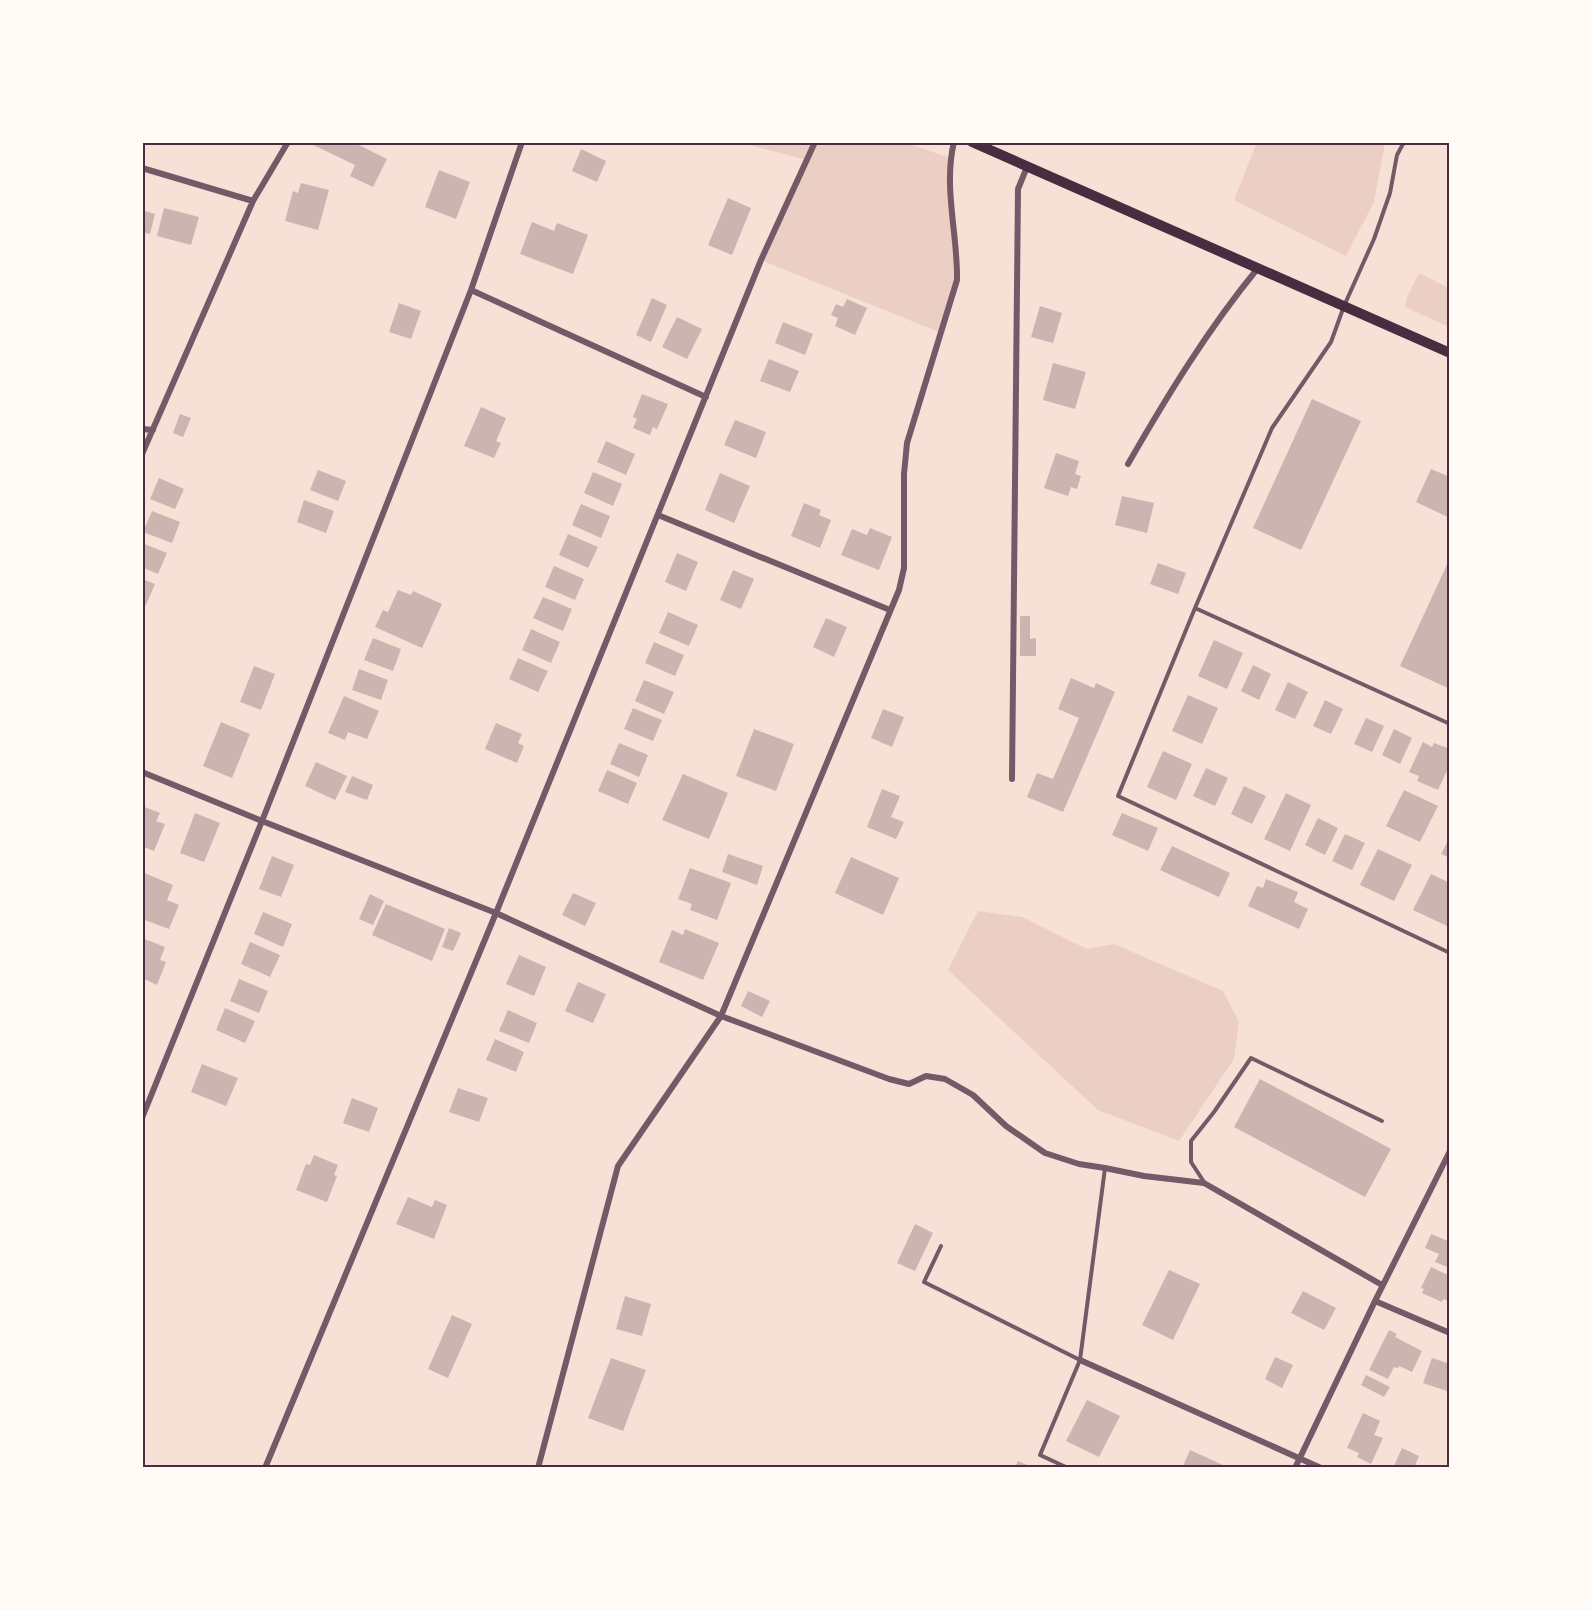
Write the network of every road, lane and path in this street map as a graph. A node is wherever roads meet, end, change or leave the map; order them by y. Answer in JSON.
{"nodes":[{"id":1,"x":288,"y":142,"type":"edge"},
{"id":2,"x":522,"y":142,"type":"edge"},
{"id":3,"x":815,"y":142,"type":"edge"},
{"id":4,"x":954,"y":142,"type":"edge"},
{"id":5,"x":972,"y":142,"type":"edge"},
{"id":6,"x":1404,"y":142,"type":"edge"},
{"id":7,"x":1027,"y":167,"type":"junction"},
{"id":8,"x":142,"y":168,"type":"edge"},
{"id":9,"x":253,"y":201,"type":"junction"},
{"id":10,"x":1258,"y":268,"type":"junction"},
{"id":11,"x":471,"y":290,"type":"junction"},
{"id":12,"x":1344,"y":306,"type":"junction"},
{"id":13,"x":1449,"y":353,"type":"edge"},
{"id":14,"x":706,"y":397,"type":"junction"},
{"id":15,"x":142,"y":429,"type":"edge"},
{"id":16,"x":153,"y":430,"type":"junction"},
{"id":17,"x":142,"y":454,"type":"edge"},
{"id":18,"x":1128,"y":464,"type":"dead end"},
{"id":19,"x":658,"y":514,"type":"junction"},
{"id":20,"x":1195,"y":608,"type":"junction"},
{"id":21,"x":890,"y":610,"type":"junction"},
{"id":22,"x":1449,"y":724,"type":"edge"},
{"id":23,"x":142,"y":772,"type":"edge"},
{"id":24,"x":1012,"y":779,"type":"dead end"},
{"id":25,"x":262,"y":821,"type":"junction"},
{"id":26,"x":495,"y":913,"type":"junction"},
{"id":27,"x":1449,"y":953,"type":"edge"},
{"id":28,"x":721,"y":1016,"type":"junction"},
{"id":29,"x":142,"y":1118,"type":"edge"},
{"id":30,"x":1382,"y":1121,"type":"dead end"},
{"id":31,"x":1449,"y":1151,"type":"edge"},
{"id":32,"x":1105,"y":1168,"type":"junction"},
{"id":33,"x":1204,"y":1183,"type":"junction"},
{"id":34,"x":941,"y":1246,"type":"dead end"},
{"id":35,"x":1383,"y":1285,"type":"junction"},
{"id":36,"x":1375,"y":1301,"type":"junction"},
{"id":37,"x":1449,"y":1333,"type":"edge"},
{"id":38,"x":1080,"y":1360,"type":"junction"},
{"id":39,"x":1300,"y":1457,"type":"junction"},
{"id":40,"x":265,"y":1467,"type":"edge"},
{"id":41,"x":538,"y":1467,"type":"edge"},
{"id":42,"x":1068,"y":1467,"type":"edge"},
{"id":43,"x":1295,"y":1467,"type":"edge"},
{"id":44,"x":1321,"y":1467,"type":"edge"}],
"edges":[{"from":1,"to":9,"type":"street"},
{"from":2,"to":11,"type":"street"},
{"from":3,"to":14,"type":"street"},
{"from":4,"to":21,"type":"street"},
{"from":5,"to":7,"type":"main road"},
{"from":6,"to":12,"type":"lane"},
{"from":7,"to":10,"type":"main road"},
{"from":7,"to":24,"type":"street"},
{"from":8,"to":9,"type":"street"},
{"from":9,"to":16,"type":"street"},
{"from":10,"to":12,"type":"main road"},
{"from":10,"to":18,"type":"street"},
{"from":11,"to":14,"type":"street"},
{"from":11,"to":25,"type":"street"},
{"from":12,"to":13,"type":"main road"},
{"from":12,"to":20,"type":"lane"},
{"from":14,"to":19,"type":"street"},
{"from":15,"to":16,"type":"street"},
{"from":16,"to":17,"type":"street"},
{"from":19,"to":21,"type":"street"},
{"from":19,"to":26,"type":"street"},
{"from":20,"to":22,"type":"lane"},
{"from":20,"to":27,"type":"lane"},
{"from":21,"to":28,"type":"street"},
{"from":23,"to":25,"type":"street"},
{"from":25,"to":26,"type":"street"},
{"from":25,"to":29,"type":"street"},
{"from":26,"to":28,"type":"street"},
{"from":26,"to":40,"type":"street"},
{"from":28,"to":32,"type":"street"},
{"from":28,"to":41,"type":"street"},
{"from":30,"to":33,"type":"lane"},
{"from":31,"to":35,"type":"street"},
{"from":32,"to":33,"type":"street"},
{"from":32,"to":38,"type":"lane"},
{"from":33,"to":35,"type":"street"},
{"from":34,"to":38,"type":"lane"},
{"from":35,"to":36,"type":"street"},
{"from":36,"to":37,"type":"street"},
{"from":36,"to":39,"type":"street"},
{"from":38,"to":39,"type":"street"},
{"from":38,"to":42,"type":"lane"},
{"from":39,"to":43,"type":"street"},
{"from":39,"to":44,"type":"street"}]}
